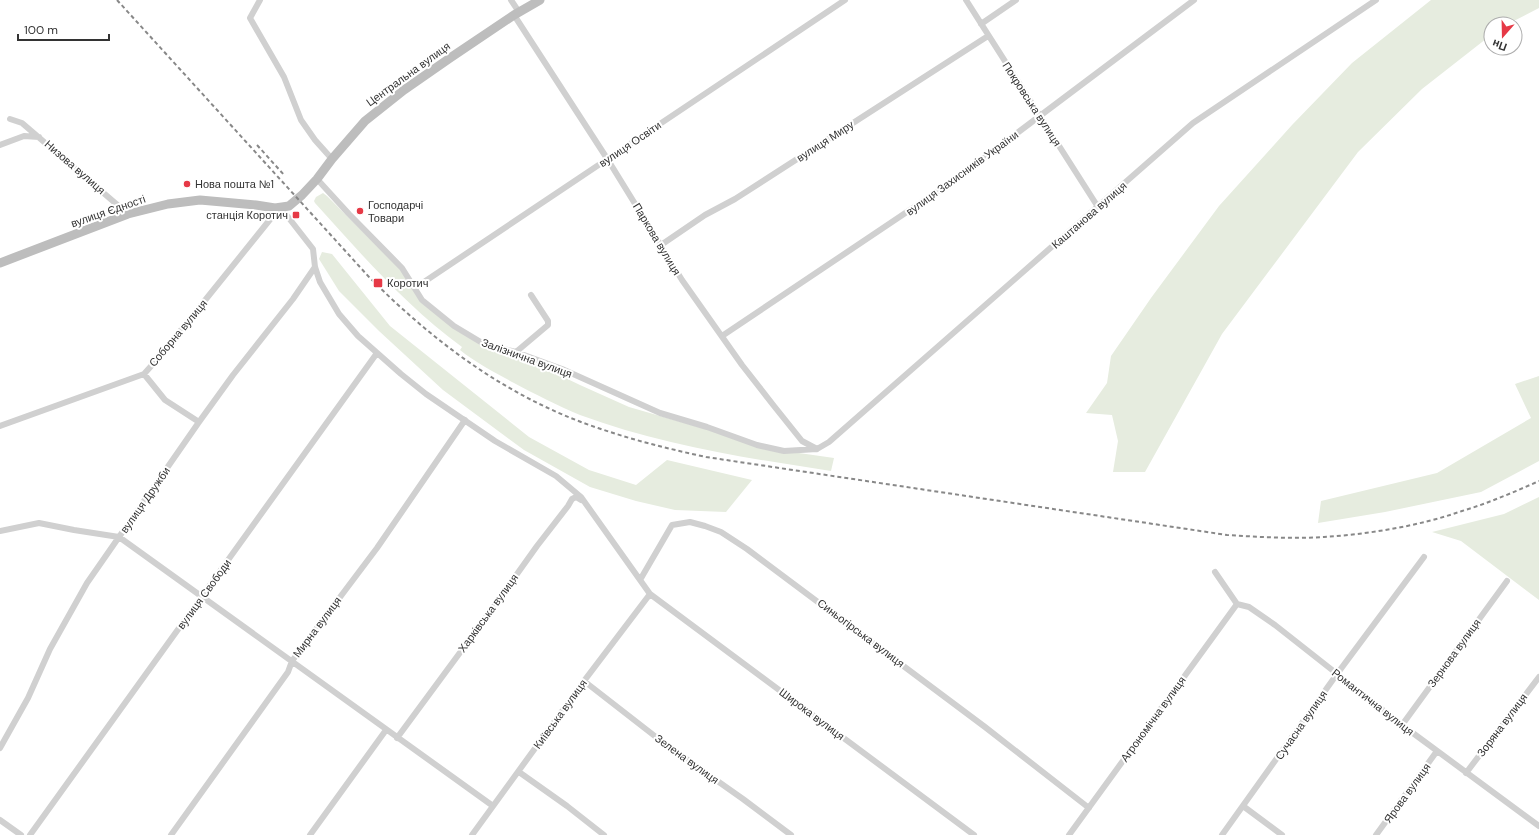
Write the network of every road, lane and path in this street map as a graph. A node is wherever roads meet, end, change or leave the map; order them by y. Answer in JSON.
{"nodes":[{"id":1,"x":260,"y":0,"type":"edge"},
{"id":2,"x":511,"y":0,"type":"edge"},
{"id":3,"x":540,"y":0,"type":"edge"},
{"id":4,"x":845,"y":0,"type":"edge"},
{"id":5,"x":966,"y":0,"type":"edge"},
{"id":6,"x":1016,"y":0,"type":"edge"},
{"id":7,"x":1194,"y":0,"type":"edge"},
{"id":8,"x":1376,"y":0,"type":"edge"},
{"id":9,"x":517,"y":14,"type":"junction"},
{"id":10,"x":981,"y":24,"type":"junction"},
{"id":11,"x":988,"y":36,"type":"junction"},
{"id":12,"x":1040,"y":116,"type":"junction"},
{"id":13,"x":10,"y":119,"type":"dead end"},
{"id":14,"x":39,"y":137,"type":"junction"},
{"id":15,"x":0,"y":145,"type":"edge"},
{"id":16,"x":332,"y":159,"type":"junction"},
{"id":17,"x":608,"y":160,"type":"junction"},
{"id":18,"x":317,"y":179,"type":"junction"},
{"id":19,"x":1098,"y":207,"type":"junction"},
{"id":20,"x":278,"y":208,"type":"junction"},
{"id":21,"x":128,"y":214,"type":"junction"},
{"id":22,"x":661,"y":245,"type":"junction"},
{"id":23,"x":0,"y":263,"type":"edge"},
{"id":24,"x":315,"y":267,"type":"junction"},
{"id":25,"x":415,"y":288,"type":"junction"},
{"id":26,"x":531,"y":295,"type":"dead end"},
{"id":27,"x":722,"y":336,"type":"junction"},
{"id":28,"x":516,"y":352,"type":"junction"},
{"id":29,"x":377,"y":353,"type":"junction"},
{"id":30,"x":144,"y":374,"type":"junction"},
{"id":31,"x":465,"y":420,"type":"junction"},
{"id":32,"x":199,"y":422,"type":"junction"},
{"id":33,"x":0,"y":426,"type":"edge"},
{"id":34,"x":817,"y":449,"type":"junction"},
{"id":35,"x":583,"y":500,"type":"junction"},
{"id":36,"x":0,"y":531,"type":"edge"},
{"id":37,"x":119,"y":537,"type":"junction"},
{"id":38,"x":1424,"y":558,"type":"dead end"},
{"id":39,"x":1215,"y":572,"type":"dead end"},
{"id":40,"x":640,"y":580,"type":"junction"},
{"id":41,"x":1507,"y":581,"type":"dead end"},
{"id":42,"x":650,"y":594,"type":"junction"},
{"id":43,"x":202,"y":597,"type":"junction"},
{"id":44,"x":1237,"y":604,"type":"junction"},
{"id":45,"x":292,"y":661,"type":"junction"},
{"id":46,"x":1337,"y":674,"type":"junction"},
{"id":47,"x":1539,"y":677,"type":"edge"},
{"id":48,"x":584,"y":681,"type":"junction"},
{"id":49,"x":1402,"y":725,"type":"junction"},
{"id":50,"x":386,"y":730,"type":"junction"},
{"id":51,"x":397,"y":738,"type":"junction"},
{"id":52,"x":0,"y":748,"type":"edge"},
{"id":53,"x":1437,"y":751,"type":"junction"},
{"id":54,"x":519,"y":772,"type":"junction"},
{"id":55,"x":1466,"y":773,"type":"junction"},
{"id":56,"x":493,"y":806,"type":"junction"},
{"id":57,"x":1243,"y":806,"type":"junction"},
{"id":58,"x":1089,"y":808,"type":"junction"},
{"id":59,"x":0,"y":820,"type":"edge"},
{"id":60,"x":1538,"y":823,"type":"edge"},
{"id":61,"x":21,"y":835,"type":"edge"},
{"id":62,"x":30,"y":835,"type":"edge"},
{"id":63,"x":171,"y":835,"type":"edge"},
{"id":64,"x":310,"y":835,"type":"edge"},
{"id":65,"x":472,"y":835,"type":"edge"},
{"id":66,"x":604,"y":835,"type":"edge"},
{"id":67,"x":791,"y":835,"type":"edge"},
{"id":68,"x":974,"y":835,"type":"edge"},
{"id":69,"x":1069,"y":835,"type":"edge"},
{"id":70,"x":1222,"y":835,"type":"edge"},
{"id":71,"x":1282,"y":835,"type":"edge"},
{"id":72,"x":1376,"y":835,"type":"edge"}],
"edges":[{"from":1,"to":16,"type":"street"},
{"from":2,"to":9,"type":"street","name":"Паркова вулиця"},
{"from":3,"to":9,"type":"street","name":"Центральна вулиця"},
{"from":4,"to":17,"type":"street","name":"вулиця Освіти"},
{"from":5,"to":10,"type":"street","name":"Покровська вулиця"},
{"from":6,"to":10,"type":"street"},
{"from":7,"to":12,"type":"street","name":"вулиця Захисників України"},
{"from":8,"to":19,"type":"street","name":"Каштанова вулиця"},
{"from":9,"to":16,"type":"street","name":"Центральна вулиця"},
{"from":9,"to":17,"type":"street","name":"Паркова вулиця"},
{"from":10,"to":11,"type":"street","name":"Покровська вулиця"},
{"from":11,"to":12,"type":"street","name":"Покровська вулиця"},
{"from":11,"to":22,"type":"street","name":"вулиця Миру"},
{"from":12,"to":19,"type":"street","name":"Покровська вулиця"},
{"from":12,"to":27,"type":"street","name":"вулиця Захисників України"},
{"from":13,"to":14,"type":"street","name":"Низова вулиця"},
{"from":14,"to":15,"type":"street","name":"Низова вулиця"},
{"from":14,"to":21,"type":"street","name":"Низова вулиця"},
{"from":16,"to":18,"type":"street","name":"Центральна вулиця"},
{"from":17,"to":22,"type":"street","name":"Паркова вулиця"},
{"from":17,"to":25,"type":"street","name":"вулиця Освіти"},
{"from":18,"to":20,"type":"street","name":"Центральна вулиця"},
{"from":18,"to":25,"type":"street","name":"Залізнична вулиця"},
{"from":19,"to":34,"type":"street","name":"Каштанова вулиця"},
{"from":20,"to":21,"type":"street","name":"вулиця Єдності"},
{"from":20,"to":24,"type":"street","name":"Широка вулиця"},
{"from":20,"to":30,"type":"street","name":"Соборна вулиця"},
{"from":21,"to":23,"type":"street","name":"вулиця Єдності"},
{"from":22,"to":27,"type":"street","name":"Паркова вулиця"},
{"from":24,"to":29,"type":"street","name":"Широка вулиця"},
{"from":24,"to":32,"type":"street","name":"вулиця Дружби"},
{"from":25,"to":28,"type":"street","name":"Залізнична вулиця"},
{"from":26,"to":28,"type":"street"},
{"from":27,"to":34,"type":"street","name":"Паркова вулиця"},
{"from":28,"to":34,"type":"street","name":"Залізнична вулиця"},
{"from":29,"to":31,"type":"street","name":"Широка вулиця"},
{"from":29,"to":43,"type":"street","name":"вулиця Свободи"},
{"from":30,"to":32,"type":"street"},
{"from":30,"to":33,"type":"street","name":"Соборна вулиця"},
{"from":31,"to":35,"type":"street","name":"Широка вулиця"},
{"from":31,"to":45,"type":"street","name":"Мирна вулиця"},
{"from":32,"to":37,"type":"street","name":"вулиця Дружби"},
{"from":35,"to":40,"type":"street","name":"Широка вулиця"},
{"from":35,"to":51,"type":"street","name":"Харківська вулиця"},
{"from":36,"to":37,"type":"street"},
{"from":37,"to":43,"type":"street"},
{"from":37,"to":52,"type":"street","name":"вулиця Дружби"},
{"from":38,"to":46,"type":"street","name":"Сучасна вулиця"},
{"from":39,"to":44,"type":"street"},
{"from":40,"to":42,"type":"street","name":"Широка вулиця"},
{"from":40,"to":58,"type":"street","name":"Синьогірська вулиця"},
{"from":41,"to":49,"type":"street","name":"Зернова вулиця"},
{"from":42,"to":48,"type":"street","name":"Київська вулиця"},
{"from":42,"to":68,"type":"street","name":"Широка вулиця"},
{"from":43,"to":45,"type":"street"},
{"from":43,"to":62,"type":"street","name":"вулиця Свободи"},
{"from":44,"to":46,"type":"street","name":"Романтична вулиця"},
{"from":44,"to":58,"type":"street","name":"Агрономічна вулиця"},
{"from":45,"to":50,"type":"street"},
{"from":45,"to":63,"type":"street","name":"Мирна вулиця"},
{"from":46,"to":49,"type":"street","name":"Романтична вулиця"},
{"from":46,"to":57,"type":"street","name":"Сучасна вулиця"},
{"from":47,"to":55,"type":"street","name":"Зоряна вулиця"},
{"from":48,"to":54,"type":"street","name":"Київська вулиця"},
{"from":48,"to":67,"type":"street","name":"Зелена вулиця"},
{"from":49,"to":53,"type":"street","name":"Романтична вулиця"},
{"from":50,"to":51,"type":"street"},
{"from":50,"to":64,"type":"street"},
{"from":51,"to":56,"type":"street"},
{"from":53,"to":55,"type":"street","name":"Романтична вулиця"},
{"from":53,"to":72,"type":"street","name":"Ярова вулиця"},
{"from":54,"to":56,"type":"street","name":"Київська вулиця"},
{"from":54,"to":66,"type":"street"},
{"from":55,"to":60,"type":"street","name":"Романтична вулиця"},
{"from":56,"to":65,"type":"street","name":"Київська вулиця"},
{"from":57,"to":70,"type":"street","name":"Сучасна вулиця"},
{"from":57,"to":71,"type":"street"},
{"from":58,"to":69,"type":"street","name":"Агрономічна вулиця"},
{"from":59,"to":61,"type":"street"}]}
